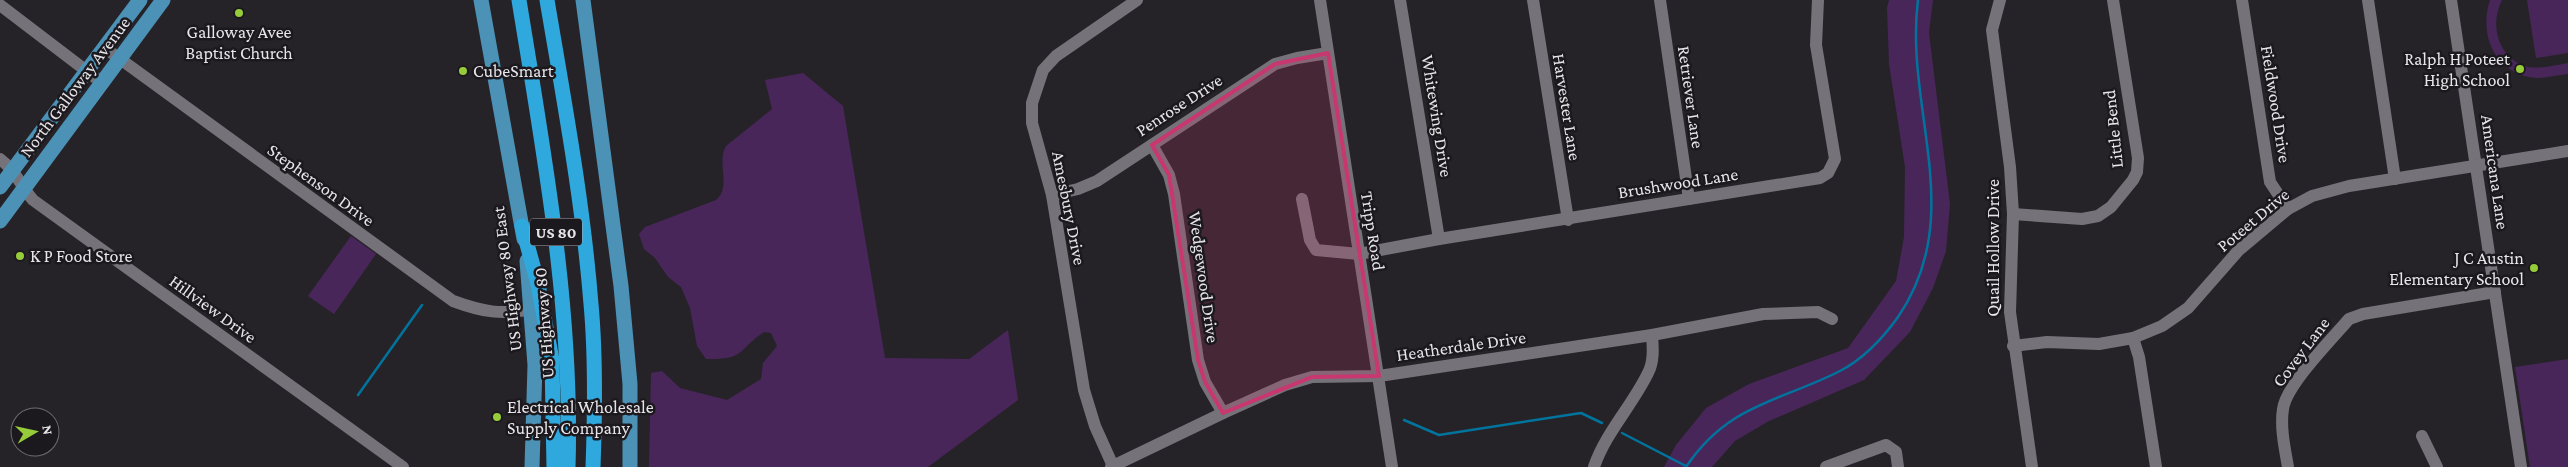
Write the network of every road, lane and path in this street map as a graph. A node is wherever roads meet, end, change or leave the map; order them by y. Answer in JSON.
{"nodes":[{"id":1,"x":140,"y":0,"type":"edge"},
{"id":2,"x":164,"y":0,"type":"edge"},
{"id":3,"x":481,"y":0,"type":"edge"},
{"id":4,"x":519,"y":0,"type":"edge"},
{"id":5,"x":547,"y":0,"type":"edge"},
{"id":6,"x":583,"y":0,"type":"edge"},
{"id":7,"x":1137,"y":0,"type":"edge"},
{"id":8,"x":1320,"y":0,"type":"edge"},
{"id":9,"x":1400,"y":0,"type":"edge"},
{"id":10,"x":1533,"y":0,"type":"edge"},
{"id":11,"x":1660,"y":0,"type":"edge"},
{"id":12,"x":1818,"y":0,"type":"edge"},
{"id":13,"x":2000,"y":0,"type":"edge"},
{"id":14,"x":2113,"y":0,"type":"edge"},
{"id":15,"x":2242,"y":0,"type":"edge"},
{"id":16,"x":2368,"y":0,"type":"edge"},
{"id":17,"x":2452,"y":0,"type":"edge"},
{"id":18,"x":0,"y":5,"type":"edge"},
{"id":19,"x":105,"y":48,"type":"junction"},
{"id":20,"x":1328,"y":52,"type":"junction"},
{"id":21,"x":120,"y":59,"type":"junction"},
{"id":22,"x":87,"y":71,"type":"junction"},
{"id":23,"x":101,"y":82,"type":"junction"},
{"id":24,"x":1152,"y":145,"type":"junction"},
{"id":25,"x":2568,"y":151,"type":"edge"},
{"id":26,"x":0,"y":159,"type":"edge"},
{"id":27,"x":2476,"y":166,"type":"junction"},
{"id":28,"x":13,"y":169,"type":"junction"},
{"id":29,"x":2395,"y":179,"type":"junction"},
{"id":30,"x":0,"y":187,"type":"edge"},
{"id":31,"x":23,"y":188,"type":"junction"},
{"id":32,"x":1052,"y":195,"type":"junction"},
{"id":33,"x":1302,"y":199,"type":"dead end"},
{"id":34,"x":1689,"y":199,"type":"junction"},
{"id":35,"x":2288,"y":209,"type":"junction"},
{"id":36,"x":2014,"y":214,"type":"junction"},
{"id":37,"x":1568,"y":220,"type":"junction"},
{"id":38,"x":0,"y":221,"type":"edge"},
{"id":39,"x":522,"y":226,"type":"junction"},
{"id":40,"x":1439,"y":239,"type":"junction"},
{"id":41,"x":1359,"y":254,"type":"junction"},
{"id":42,"x":2495,"y":292,"type":"junction"},
{"id":43,"x":532,"y":309,"type":"junction"},
{"id":44,"x":1832,"y":319,"type":"dead end"},
{"id":45,"x":1652,"y":335,"type":"junction"},
{"id":46,"x":2133,"y":338,"type":"junction"},
{"id":47,"x":2013,"y":346,"type":"junction"},
{"id":48,"x":1379,"y":376,"type":"junction"},
{"id":49,"x":1223,"y":413,"type":"junction"},
{"id":50,"x":2422,"y":436,"type":"dead end"},
{"id":51,"x":403,"y":467,"type":"edge"},
{"id":52,"x":532,"y":467,"type":"edge"},
{"id":53,"x":554,"y":467,"type":"edge"},
{"id":54,"x":568,"y":467,"type":"edge"},
{"id":55,"x":594,"y":467,"type":"edge"},
{"id":56,"x":630,"y":467,"type":"edge"},
{"id":57,"x":1112,"y":467,"type":"edge"},
{"id":58,"x":1392,"y":467,"type":"edge"},
{"id":59,"x":1594,"y":467,"type":"edge"},
{"id":60,"x":1826,"y":467,"type":"edge"},
{"id":61,"x":1898,"y":467,"type":"edge"},
{"id":62,"x":2032,"y":467,"type":"edge"},
{"id":63,"x":2156,"y":467,"type":"edge"},
{"id":64,"x":2288,"y":467,"type":"edge"},
{"id":65,"x":2437,"y":467,"type":"edge"},
{"id":66,"x":2522,"y":467,"type":"edge"}],
"edges":[{"from":1,"to":19,"type":"main road","name":"North Galloway Avenue"},
{"from":2,"to":21,"type":"main road","name":"North Galloway Avenue"},
{"from":3,"to":39,"type":"main road","name":"US Highway 80 East"},
{"from":4,"to":54,"type":"highway","name":"US Highway 80","number":"US 80"},
{"from":5,"to":55,"type":"highway","number":"US 80"},
{"from":6,"to":56,"type":"main road"},
{"from":7,"to":32,"type":"street","name":"Amesbury Drive"},
{"from":8,"to":20,"type":"street","name":"Tripp Road"},
{"from":9,"to":40,"type":"street","name":"Whitewing Drive"},
{"from":10,"to":37,"type":"street","name":"Harvester Lane"},
{"from":11,"to":34,"type":"street","name":"Retriever Lane"},
{"from":12,"to":34,"type":"street","name":"Brushwood Lane"},
{"from":13,"to":36,"type":"street","name":"Quail Hollow Drive"},
{"from":14,"to":36,"type":"street","name":"Little Bend"},
{"from":15,"to":35,"type":"street","name":"Fieldwood Drive"},
{"from":16,"to":29,"type":"street"},
{"from":17,"to":27,"type":"street","name":"Americana Lane"},
{"from":18,"to":22,"type":"street"},
{"from":19,"to":21,"type":"street","name":"Stephenson Drive"},
{"from":19,"to":22,"type":"main road","name":"North Galloway Avenue"},
{"from":20,"to":24,"type":"street","name":"Penrose Drive"},
{"from":20,"to":41,"type":"street","name":"Tripp Road"},
{"from":21,"to":23,"type":"main road","name":"North Galloway Avenue"},
{"from":21,"to":43,"type":"street","name":"Stephenson Drive"},
{"from":22,"to":23,"type":"street"},
{"from":22,"to":28,"type":"main road","name":"North Galloway Avenue"},
{"from":23,"to":31,"type":"main road","name":"North Galloway Avenue"},
{"from":24,"to":32,"type":"street","name":"Penrose Drive"},
{"from":24,"to":49,"type":"street","name":"Wedgewood Drive"},
{"from":25,"to":27,"type":"street","name":"Poteet Drive"},
{"from":26,"to":28,"type":"street"},
{"from":27,"to":29,"type":"street","name":"Poteet Drive"},
{"from":27,"to":42,"type":"street","name":"Americana Lane"},
{"from":28,"to":30,"type":"main road","name":"North Galloway Avenue"},
{"from":28,"to":31,"type":"street","name":"Hillview Drive"},
{"from":29,"to":35,"type":"street","name":"Poteet Drive"},
{"from":31,"to":38,"type":"main road","name":"North Galloway Avenue"},
{"from":31,"to":51,"type":"street","name":"Hillview Drive"},
{"from":32,"to":57,"type":"street","name":"Amesbury Drive"},
{"from":33,"to":41,"type":"street","name":"Brushwood Lane"},
{"from":34,"to":37,"type":"street","name":"Brushwood Lane"},
{"from":35,"to":46,"type":"street","name":"Poteet Drive"},
{"from":36,"to":47,"type":"street","name":"Quail Hollow Drive"},
{"from":37,"to":40,"type":"street","name":"Brushwood Lane"},
{"from":39,"to":43,"type":"main road","name":"US Highway 80 East"},
{"from":39,"to":53,"type":"highway"},
{"from":40,"to":41,"type":"street","name":"Brushwood Lane"},
{"from":41,"to":48,"type":"street","name":"Tripp Road"},
{"from":42,"to":64,"type":"street","name":"Covey Lane"},
{"from":42,"to":66,"type":"street","name":"Americana Lane"},
{"from":43,"to":52,"type":"main road","name":"US Highway 80 East"},
{"from":44,"to":45,"type":"street","name":"Heatherdale Drive"},
{"from":45,"to":48,"type":"street","name":"Heatherdale Drive"},
{"from":45,"to":59,"type":"street"},
{"from":46,"to":47,"type":"street","name":"Poteet Drive"},
{"from":46,"to":63,"type":"street"},
{"from":47,"to":62,"type":"street","name":"Quail Hollow Drive"},
{"from":48,"to":49,"type":"street","name":"Heatherdale Drive"},
{"from":48,"to":58,"type":"street","name":"Tripp Road"},
{"from":49,"to":57,"type":"street","name":"Heatherdale Drive"},
{"from":50,"to":65,"type":"street"},
{"from":60,"to":61,"type":"street"}]}
